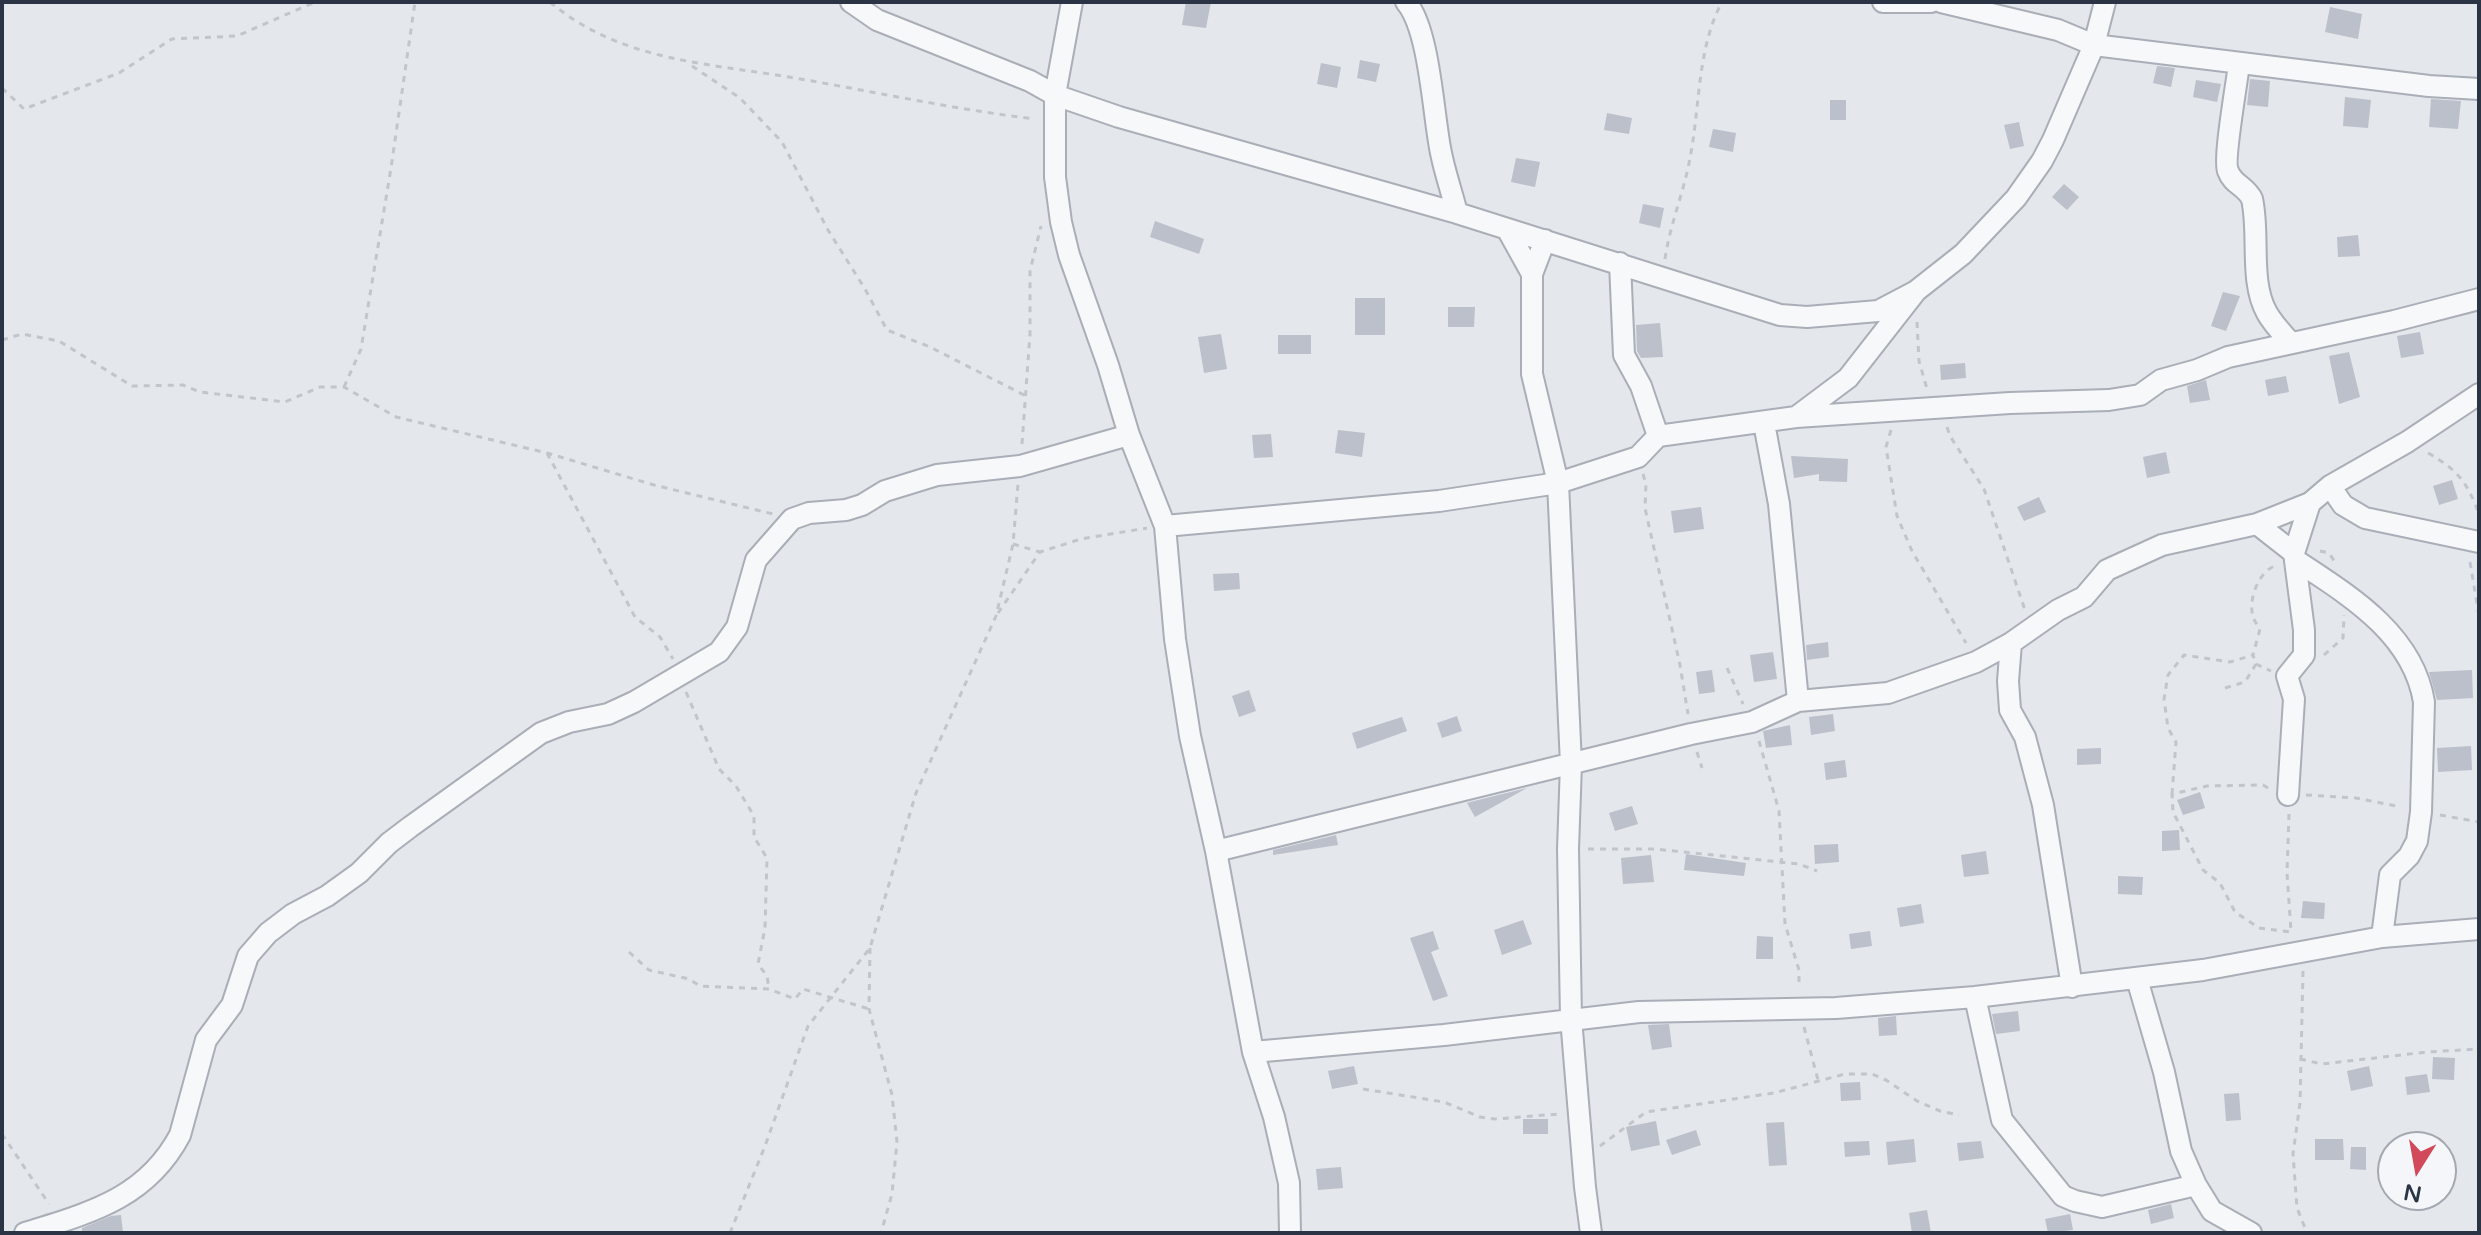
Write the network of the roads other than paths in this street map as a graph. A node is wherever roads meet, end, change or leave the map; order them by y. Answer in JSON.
{"nodes":[{"id":1,"x":851,"y":2,"type":"edge"},
{"id":2,"x":1072,"y":2,"type":"edge"},
{"id":3,"x":1883,"y":2,"type":"edge"},
{"id":4,"x":1931,"y":2,"type":"edge"},
{"id":5,"x":1941,"y":2,"type":"edge"},
{"id":6,"x":2105,"y":2,"type":"edge"},
{"id":7,"x":1412,"y":4,"type":"edge"},
{"id":8,"x":2094,"y":45,"type":"junction"},
{"id":9,"x":2239,"y":64,"type":"junction"},
{"id":10,"x":2479,"y":89,"type":"edge"},
{"id":11,"x":1055,"y":95,"type":"junction"},
{"id":12,"x":1457,"y":213,"type":"junction"},
{"id":13,"x":1507,"y":229,"type":"junction"},
{"id":14,"x":1545,"y":240,"type":"junction"},
{"id":15,"x":1620,"y":263,"type":"junction"},
{"id":16,"x":1532,"y":274,"type":"junction"},
{"id":17,"x":1916,"y":291,"type":"junction"},
{"id":18,"x":2479,"y":299,"type":"edge"},
{"id":19,"x":2291,"y":343,"type":"junction"},
{"id":20,"x":2479,"y":394,"type":"edge"},
{"id":21,"x":1796,"y":417,"type":"junction"},
{"id":22,"x":1764,"y":423,"type":"junction"},
{"id":23,"x":1129,"y":435,"type":"junction"},
{"id":24,"x":1658,"y":436,"type":"junction"},
{"id":25,"x":1558,"y":483,"type":"junction"},
{"id":26,"x":2330,"y":486,"type":"junction"},
{"id":27,"x":2310,"y":503,"type":"junction"},
{"id":28,"x":2257,"y":524,"type":"junction"},
{"id":29,"x":1165,"y":526,"type":"junction"},
{"id":30,"x":2472,"y":541,"type":"edge"},
{"id":31,"x":2296,"y":557,"type":"junction"},
{"id":32,"x":2011,"y":643,"type":"junction"},
{"id":33,"x":1798,"y":701,"type":"junction"},
{"id":34,"x":1571,"y":764,"type":"junction"},
{"id":35,"x":2288,"y":795,"type":"road end"},
{"id":36,"x":1216,"y":851,"type":"junction"},
{"id":37,"x":2479,"y":929,"type":"edge"},
{"id":38,"x":2382,"y":937,"type":"junction"},
{"id":39,"x":2137,"y":979,"type":"junction"},
{"id":40,"x":2072,"y":987,"type":"junction"},
{"id":41,"x":1975,"y":997,"type":"junction"},
{"id":42,"x":1571,"y":1018,"type":"junction"},
{"id":43,"x":1253,"y":1052,"type":"junction"},
{"id":44,"x":2196,"y":1185,"type":"junction"},
{"id":45,"x":25,"y":1233,"type":"edge"},
{"id":46,"x":1290,"y":1233,"type":"edge"},
{"id":47,"x":1591,"y":1233,"type":"edge"},
{"id":48,"x":2251,"y":1233,"type":"edge"}],
"edges":[{"from":1,"to":11,"type":"street"},
{"from":2,"to":11,"type":"street"},
{"from":3,"to":4,"type":"street"},
{"from":5,"to":8,"type":"street"},
{"from":6,"to":8,"type":"street"},
{"from":7,"to":12,"type":"street"},
{"from":8,"to":9,"type":"street"},
{"from":8,"to":17,"type":"street"},
{"from":9,"to":10,"type":"street"},
{"from":9,"to":19,"type":"street"},
{"from":11,"to":12,"type":"street"},
{"from":11,"to":23,"type":"street"},
{"from":12,"to":13,"type":"street"},
{"from":13,"to":14,"type":"street"},
{"from":13,"to":16,"type":"street"},
{"from":14,"to":15,"type":"street"},
{"from":14,"to":16,"type":"street"},
{"from":15,"to":17,"type":"street"},
{"from":15,"to":24,"type":"street"},
{"from":16,"to":25,"type":"street"},
{"from":17,"to":21,"type":"street"},
{"from":18,"to":19,"type":"street"},
{"from":19,"to":21,"type":"street"},
{"from":20,"to":26,"type":"street"},
{"from":21,"to":22,"type":"street"},
{"from":22,"to":24,"type":"street"},
{"from":22,"to":33,"type":"street"},
{"from":23,"to":29,"type":"street"},
{"from":23,"to":45,"type":"street"},
{"from":24,"to":25,"type":"street"},
{"from":25,"to":29,"type":"street"},
{"from":25,"to":34,"type":"street"},
{"from":26,"to":27,"type":"street"},
{"from":26,"to":30,"type":"street"},
{"from":27,"to":28,"type":"street"},
{"from":27,"to":31,"type":"street"},
{"from":28,"to":31,"type":"street"},
{"from":28,"to":32,"type":"street"},
{"from":29,"to":36,"type":"street"},
{"from":31,"to":35,"type":"street"},
{"from":31,"to":38,"type":"street"},
{"from":32,"to":33,"type":"street"},
{"from":32,"to":40,"type":"street"},
{"from":33,"to":34,"type":"street"},
{"from":34,"to":36,"type":"street"},
{"from":34,"to":42,"type":"street"},
{"from":36,"to":43,"type":"street"},
{"from":37,"to":38,"type":"street"},
{"from":38,"to":39,"type":"street"},
{"from":39,"to":40,"type":"street"},
{"from":39,"to":44,"type":"street"},
{"from":40,"to":41,"type":"street"},
{"from":41,"to":42,"type":"street"},
{"from":41,"to":44,"type":"street"},
{"from":42,"to":43,"type":"street"},
{"from":42,"to":47,"type":"street"},
{"from":43,"to":46,"type":"street"},
{"from":44,"to":48,"type":"street"}]}
